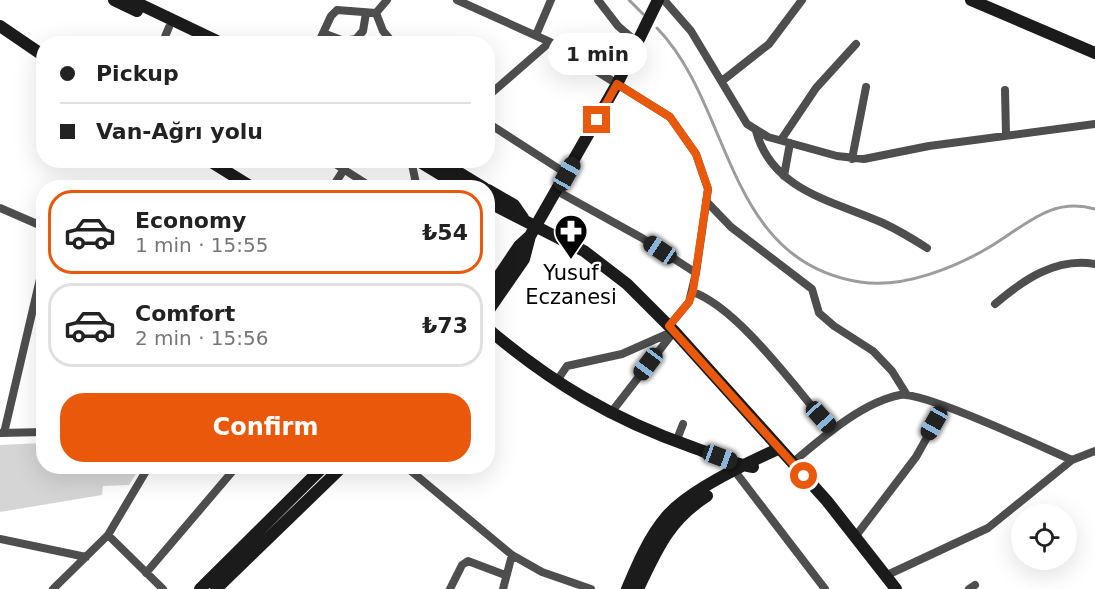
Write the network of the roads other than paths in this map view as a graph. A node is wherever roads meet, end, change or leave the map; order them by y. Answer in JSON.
{"nodes":[{"id":1,"x":114,"y":0,"type":"edge"},
{"id":2,"x":131,"y":0,"type":"edge"},
{"id":3,"x":387,"y":0,"type":"edge"},
{"id":4,"x":457,"y":0,"type":"edge"},
{"id":5,"x":551,"y":0,"type":"edge"},
{"id":6,"x":598,"y":0,"type":"edge"},
{"id":7,"x":658,"y":0,"type":"edge"},
{"id":8,"x":664,"y":0,"type":"edge"},
{"id":9,"x":802,"y":0,"type":"edge"},
{"id":10,"x":970,"y":0,"type":"edge"},
{"id":11,"x":366,"y":13,"type":"junction"},
{"id":12,"x":376,"y":13,"type":"junction"},
{"id":13,"x":0,"y":26,"type":"edge"},
{"id":14,"x":169,"y":27,"type":"junction"},
{"id":15,"x":322,"y":33,"type":"junction"},
{"id":16,"x":536,"y":35,"type":"junction"},
{"id":17,"x":165,"y":36,"type":"edge"},
{"id":18,"x":187,"y":36,"type":"edge"},
{"id":19,"x":206,"y":36,"type":"edge"},
{"id":20,"x":321,"y":36,"type":"edge"},
{"id":21,"x":330,"y":36,"type":"edge"},
{"id":22,"x":359,"y":36,"type":"edge"},
{"id":23,"x":386,"y":36,"type":"edge"},
{"id":24,"x":550,"y":42,"type":"junction"},
{"id":25,"x":639,"y":44,"type":"junction"},
{"id":26,"x":856,"y":44,"type":"dead end"},
{"id":27,"x":36,"y":51,"type":"edge"},
{"id":28,"x":1095,"y":53,"type":"edge"},
{"id":29,"x":722,"y":81,"type":"junction"},
{"id":30,"x":617,"y":84,"type":"junction"},
{"id":31,"x":866,"y":87,"type":"dead end"},
{"id":32,"x":495,"y":90,"type":"edge"},
{"id":33,"x":1005,"y":90,"type":"dead end"},
{"id":34,"x":1095,"y":124,"type":"edge"},
{"id":35,"x":495,"y":128,"type":"edge"},
{"id":36,"x":756,"y":131,"type":"junction"},
{"id":37,"x":1006,"y":135,"type":"junction"},
{"id":38,"x":781,"y":140,"type":"junction"},
{"id":39,"x":790,"y":143,"type":"junction"},
{"id":40,"x":852,"y":159,"type":"junction"},
{"id":41,"x":221,"y":168,"type":"edge"},
{"id":42,"x":441,"y":168,"type":"edge"},
{"id":43,"x":446,"y":168,"type":"edge"},
{"id":44,"x":344,"y":169,"type":"joint"},
{"id":45,"x":567,"y":174,"type":"junction"},
{"id":46,"x":784,"y":176,"type":"junction"},
{"id":47,"x":240,"y":180,"type":"edge"},
{"id":48,"x":337,"y":180,"type":"edge"},
{"id":49,"x":361,"y":180,"type":"edge"},
{"id":50,"x":454,"y":180,"type":"edge"},
{"id":51,"x":469,"y":180,"type":"edge"},
{"id":52,"x":557,"y":191,"type":"junction"},
{"id":53,"x":495,"y":194,"type":"edge"},
{"id":54,"x":706,"y":201,"type":"junction"},
{"id":55,"x":495,"y":206,"type":"edge"},
{"id":56,"x":0,"y":208,"type":"edge"},
{"id":57,"x":523,"y":218,"type":"junction"},
{"id":58,"x":36,"y":223,"type":"edge"},
{"id":59,"x":534,"y":231,"type":"junction"},
{"id":60,"x":927,"y":248,"type":"dead end"},
{"id":61,"x":1095,"y":264,"type":"edge"},
{"id":62,"x":696,"y":273,"type":"junction"},
{"id":63,"x":495,"y":282,"type":"edge"},
{"id":64,"x":693,"y":291,"type":"junction"},
{"id":65,"x":36,"y":295,"type":"edge"},
{"id":66,"x":495,"y":301,"type":"edge"},
{"id":67,"x":995,"y":304,"type":"dead end"},
{"id":68,"x":671,"y":329,"type":"junction"},
{"id":69,"x":495,"y":334,"type":"edge"},
{"id":70,"x":556,"y":382,"type":"junction"},
{"id":71,"x":907,"y":395,"type":"junction"},
{"id":72,"x":944,"y":407,"type":"junction"},
{"id":73,"x":610,"y":414,"type":"junction"},
{"id":74,"x":683,"y":424,"type":"dead end"},
{"id":75,"x":832,"y":430,"type":"junction"},
{"id":76,"x":36,"y":432,"type":"edge"},
{"id":77,"x":2,"y":433,"type":"edge"},
{"id":78,"x":676,"y":441,"type":"junction"},
{"id":79,"x":778,"y":449,"type":"junction"},
{"id":80,"x":1095,"y":452,"type":"edge"},
{"id":81,"x":1072,"y":460,"type":"junction"},
{"id":82,"x":792,"y":463,"type":"junction"},
{"id":83,"x":742,"y":469,"type":"junction"},
{"id":84,"x":143,"y":474,"type":"edge"},
{"id":85,"x":230,"y":474,"type":"edge"},
{"id":86,"x":316,"y":474,"type":"edge"},
{"id":87,"x":335,"y":474,"type":"edge"},
{"id":88,"x":415,"y":474,"type":"edge"},
{"id":89,"x":108,"y":535,"type":"junction"},
{"id":90,"x":855,"y":537,"type":"junction"},
{"id":91,"x":0,"y":539,"type":"edge"},
{"id":92,"x":512,"y":555,"type":"junction"},
{"id":93,"x":86,"y":557,"type":"junction"},
{"id":94,"x":146,"y":573,"type":"junction"},
{"id":95,"x":505,"y":575,"type":"junction"},
{"id":96,"x":885,"y":576,"type":"junction"},
{"id":97,"x":53,"y":589,"type":"edge"},
{"id":98,"x":163,"y":589,"type":"edge"},
{"id":99,"x":200,"y":589,"type":"edge"},
{"id":100,"x":216,"y":589,"type":"edge"},
{"id":101,"x":450,"y":589,"type":"edge"},
{"id":102,"x":503,"y":589,"type":"edge"},
{"id":103,"x":591,"y":589,"type":"edge"},
{"id":104,"x":627,"y":589,"type":"edge"},
{"id":105,"x":638,"y":589,"type":"edge"},
{"id":106,"x":825,"y":589,"type":"edge"},
{"id":107,"x":896,"y":589,"type":"edge"}],
"edges":[{"from":1,"to":14,"type":"main road"},
{"from":2,"to":19,"type":"main road"},
{"from":3,"to":12,"type":"street"},
{"from":4,"to":16,"type":"street"},
{"from":5,"to":16,"type":"street"},
{"from":6,"to":25,"type":"street"},
{"from":7,"to":25,"type":"main road"},
{"from":8,"to":29,"type":"street"},
{"from":9,"to":29,"type":"street"},
{"from":10,"to":28,"type":"main road"},
{"from":11,"to":12,"type":"street"},
{"from":11,"to":15,"type":"street"},
{"from":11,"to":22,"type":"street"},
{"from":12,"to":23,"type":"street"},
{"from":13,"to":27,"type":"main road"},
{"from":14,"to":17,"type":"street"},
{"from":14,"to":18,"type":"main road"},
{"from":15,"to":20,"type":"street"},
{"from":15,"to":21,"type":"street"},
{"from":16,"to":24,"type":"street"},
{"from":24,"to":30,"type":"street"},
{"from":24,"to":32,"type":"street"},
{"from":25,"to":30,"type":"main road"},
{"from":26,"to":38,"type":"street"},
{"from":29,"to":36,"type":"street"},
{"from":30,"to":45,"type":"main road"},
{"from":30,"to":54,"type":"street"},
{"from":31,"to":40,"type":"street"},
{"from":33,"to":37,"type":"street"},
{"from":34,"to":37,"type":"street"},
{"from":35,"to":45,"type":"street"},
{"from":36,"to":38,"type":"street"},
{"from":36,"to":46,"type":"street"},
{"from":37,"to":40,"type":"street"},
{"from":38,"to":39,"type":"street"},
{"from":39,"to":40,"type":"street"},
{"from":39,"to":46,"type":"street"},
{"from":41,"to":47,"type":"main road"},
{"from":42,"to":50,"type":"main road"},
{"from":43,"to":51,"type":"main road"},
{"from":44,"to":48,"type":"street"},
{"from":44,"to":49,"type":"street"},
{"from":45,"to":52,"type":"main road"},
{"from":46,"to":60,"type":"street"},
{"from":52,"to":59,"type":"main road"},
{"from":52,"to":62,"type":"street"},
{"from":53,"to":57,"type":"main road"},
{"from":54,"to":62,"type":"street"},
{"from":54,"to":71,"type":"street"},
{"from":55,"to":57,"type":"main road"},
{"from":56,"to":58,"type":"street"},
{"from":57,"to":59,"type":"main road"},
{"from":59,"to":63,"type":"main road"},
{"from":59,"to":66,"type":"main road"},
{"from":59,"to":68,"type":"main road"},
{"from":61,"to":67,"type":"street"},
{"from":62,"to":64,"type":"street"},
{"from":64,"to":68,"type":"street"},
{"from":64,"to":75,"type":"street"},
{"from":65,"to":77,"type":"street"},
{"from":68,"to":70,"type":"street"},
{"from":68,"to":73,"type":"street"},
{"from":68,"to":79,"type":"main road"},
{"from":69,"to":70,"type":"main road"},
{"from":70,"to":73,"type":"main road"},
{"from":71,"to":72,"type":"street"},
{"from":71,"to":75,"type":"street"},
{"from":72,"to":81,"type":"street"},
{"from":72,"to":90,"type":"street"},
{"from":73,"to":78,"type":"main road"},
{"from":74,"to":78,"type":"street"},
{"from":75,"to":82,"type":"street"},
{"from":76,"to":77,"type":"street"},
{"from":78,"to":83,"type":"main road"},
{"from":79,"to":82,"type":"main road"},
{"from":79,"to":83,"type":"main road"},
{"from":80,"to":81,"type":"street"},
{"from":81,"to":96,"type":"street"},
{"from":82,"to":90,"type":"main road"},
{"from":83,"to":104,"type":"main road"},
{"from":83,"to":105,"type":"main road"},
{"from":83,"to":106,"type":"street"},
{"from":84,"to":89,"type":"street"},
{"from":85,"to":94,"type":"street"},
{"from":86,"to":99,"type":"main road"},
{"from":87,"to":100,"type":"main road"},
{"from":88,"to":92,"type":"street"},
{"from":89,"to":93,"type":"street"},
{"from":89,"to":94,"type":"street"},
{"from":90,"to":96,"type":"main road"},
{"from":91,"to":93,"type":"street"},
{"from":92,"to":95,"type":"street"},
{"from":92,"to":103,"type":"street"},
{"from":93,"to":97,"type":"street"},
{"from":94,"to":98,"type":"street"},
{"from":95,"to":101,"type":"street"},
{"from":95,"to":102,"type":"street"},
{"from":96,"to":107,"type":"main road"}]}
